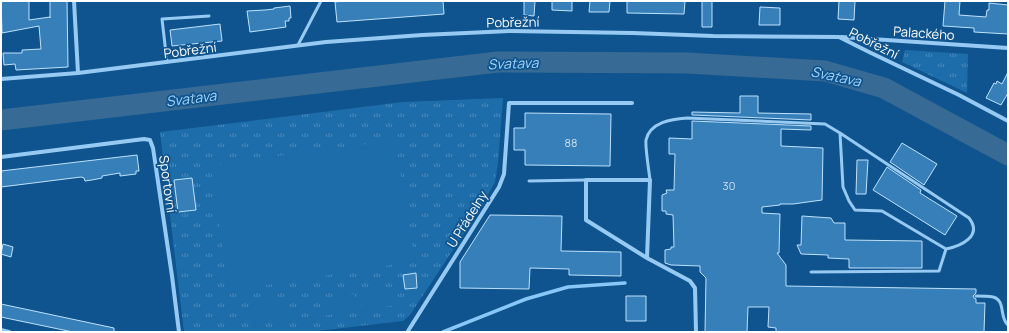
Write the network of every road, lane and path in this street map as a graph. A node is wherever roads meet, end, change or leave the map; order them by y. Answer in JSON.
{"nodes":[{"id":1,"x":74,"y":1,"type":"edge"},
{"id":2,"x":322,"y":1,"type":"edge"},
{"id":3,"x":209,"y":16,"type":"dead end"},
{"id":4,"x":839,"y":37,"type":"junction"},
{"id":5,"x":298,"y":46,"type":"junction"},
{"id":6,"x":1008,"y":48,"type":"edge"},
{"id":7,"x":167,"y":62,"type":"junction"},
{"id":8,"x":78,"y":73,"type":"junction"},
{"id":9,"x":1,"y":79,"type":"edge"},
{"id":10,"x":632,"y":103,"type":"dead end"},
{"id":11,"x":1008,"y":121,"type":"edge"},
{"id":12,"x":840,"y":133,"type":"junction"},
{"id":13,"x":1,"y":157,"type":"edge"},
{"id":14,"x":586,"y":180,"type":"junction"},
{"id":15,"x":650,"y":180,"type":"junction"},
{"id":16,"x":529,"y":181,"type":"dead end"},
{"id":17,"x":946,"y":249,"type":"junction"},
{"id":18,"x":647,"y":258,"type":"junction"},
{"id":19,"x":812,"y":272,"type":"dead end"},
{"id":20,"x":976,"y":296,"type":"dead end"},
{"id":21,"x":1008,"y":325,"type":"edge"},
{"id":22,"x":1,"y":330,"type":"edge"},
{"id":23,"x":9,"y":332,"type":"edge"},
{"id":24,"x":179,"y":332,"type":"edge"},
{"id":25,"x":402,"y":332,"type":"edge"},
{"id":26,"x":410,"y":332,"type":"edge"},
{"id":27,"x":696,"y":332,"type":"edge"}],
"edges":[{"from":1,"to":8,"type":"street"},
{"from":2,"to":5,"type":"lane"},
{"from":3,"to":7,"type":"lane"},
{"from":4,"to":5,"type":"street","name":"Pobřežní"},
{"from":4,"to":6,"type":"street","name":"Palackého"},
{"from":4,"to":11,"type":"street","name":"Pobřežní"},
{"from":5,"to":7,"type":"street","name":"Pobřežní"},
{"from":7,"to":8,"type":"street","name":"Pobřežní"},
{"from":8,"to":9,"type":"street","name":"Pobřežní"},
{"from":10,"to":26,"type":"street","name":"U Přádelny"},
{"from":12,"to":15,"type":"lane"},
{"from":12,"to":17,"type":"lane"},
{"from":12,"to":17,"type":"lane"},
{"from":13,"to":24,"type":"street","name":"Sportovní"},
{"from":14,"to":15,"type":"street"},
{"from":14,"to":16,"type":"lane"},
{"from":14,"to":18,"type":"street"},
{"from":15,"to":18,"type":"street"},
{"from":17,"to":19,"type":"lane"},
{"from":18,"to":27,"type":"street"},
{"from":20,"to":21,"type":"lane"},
{"from":22,"to":23,"type":"street"},
{"from":25,"to":26,"type":"street"}]}
